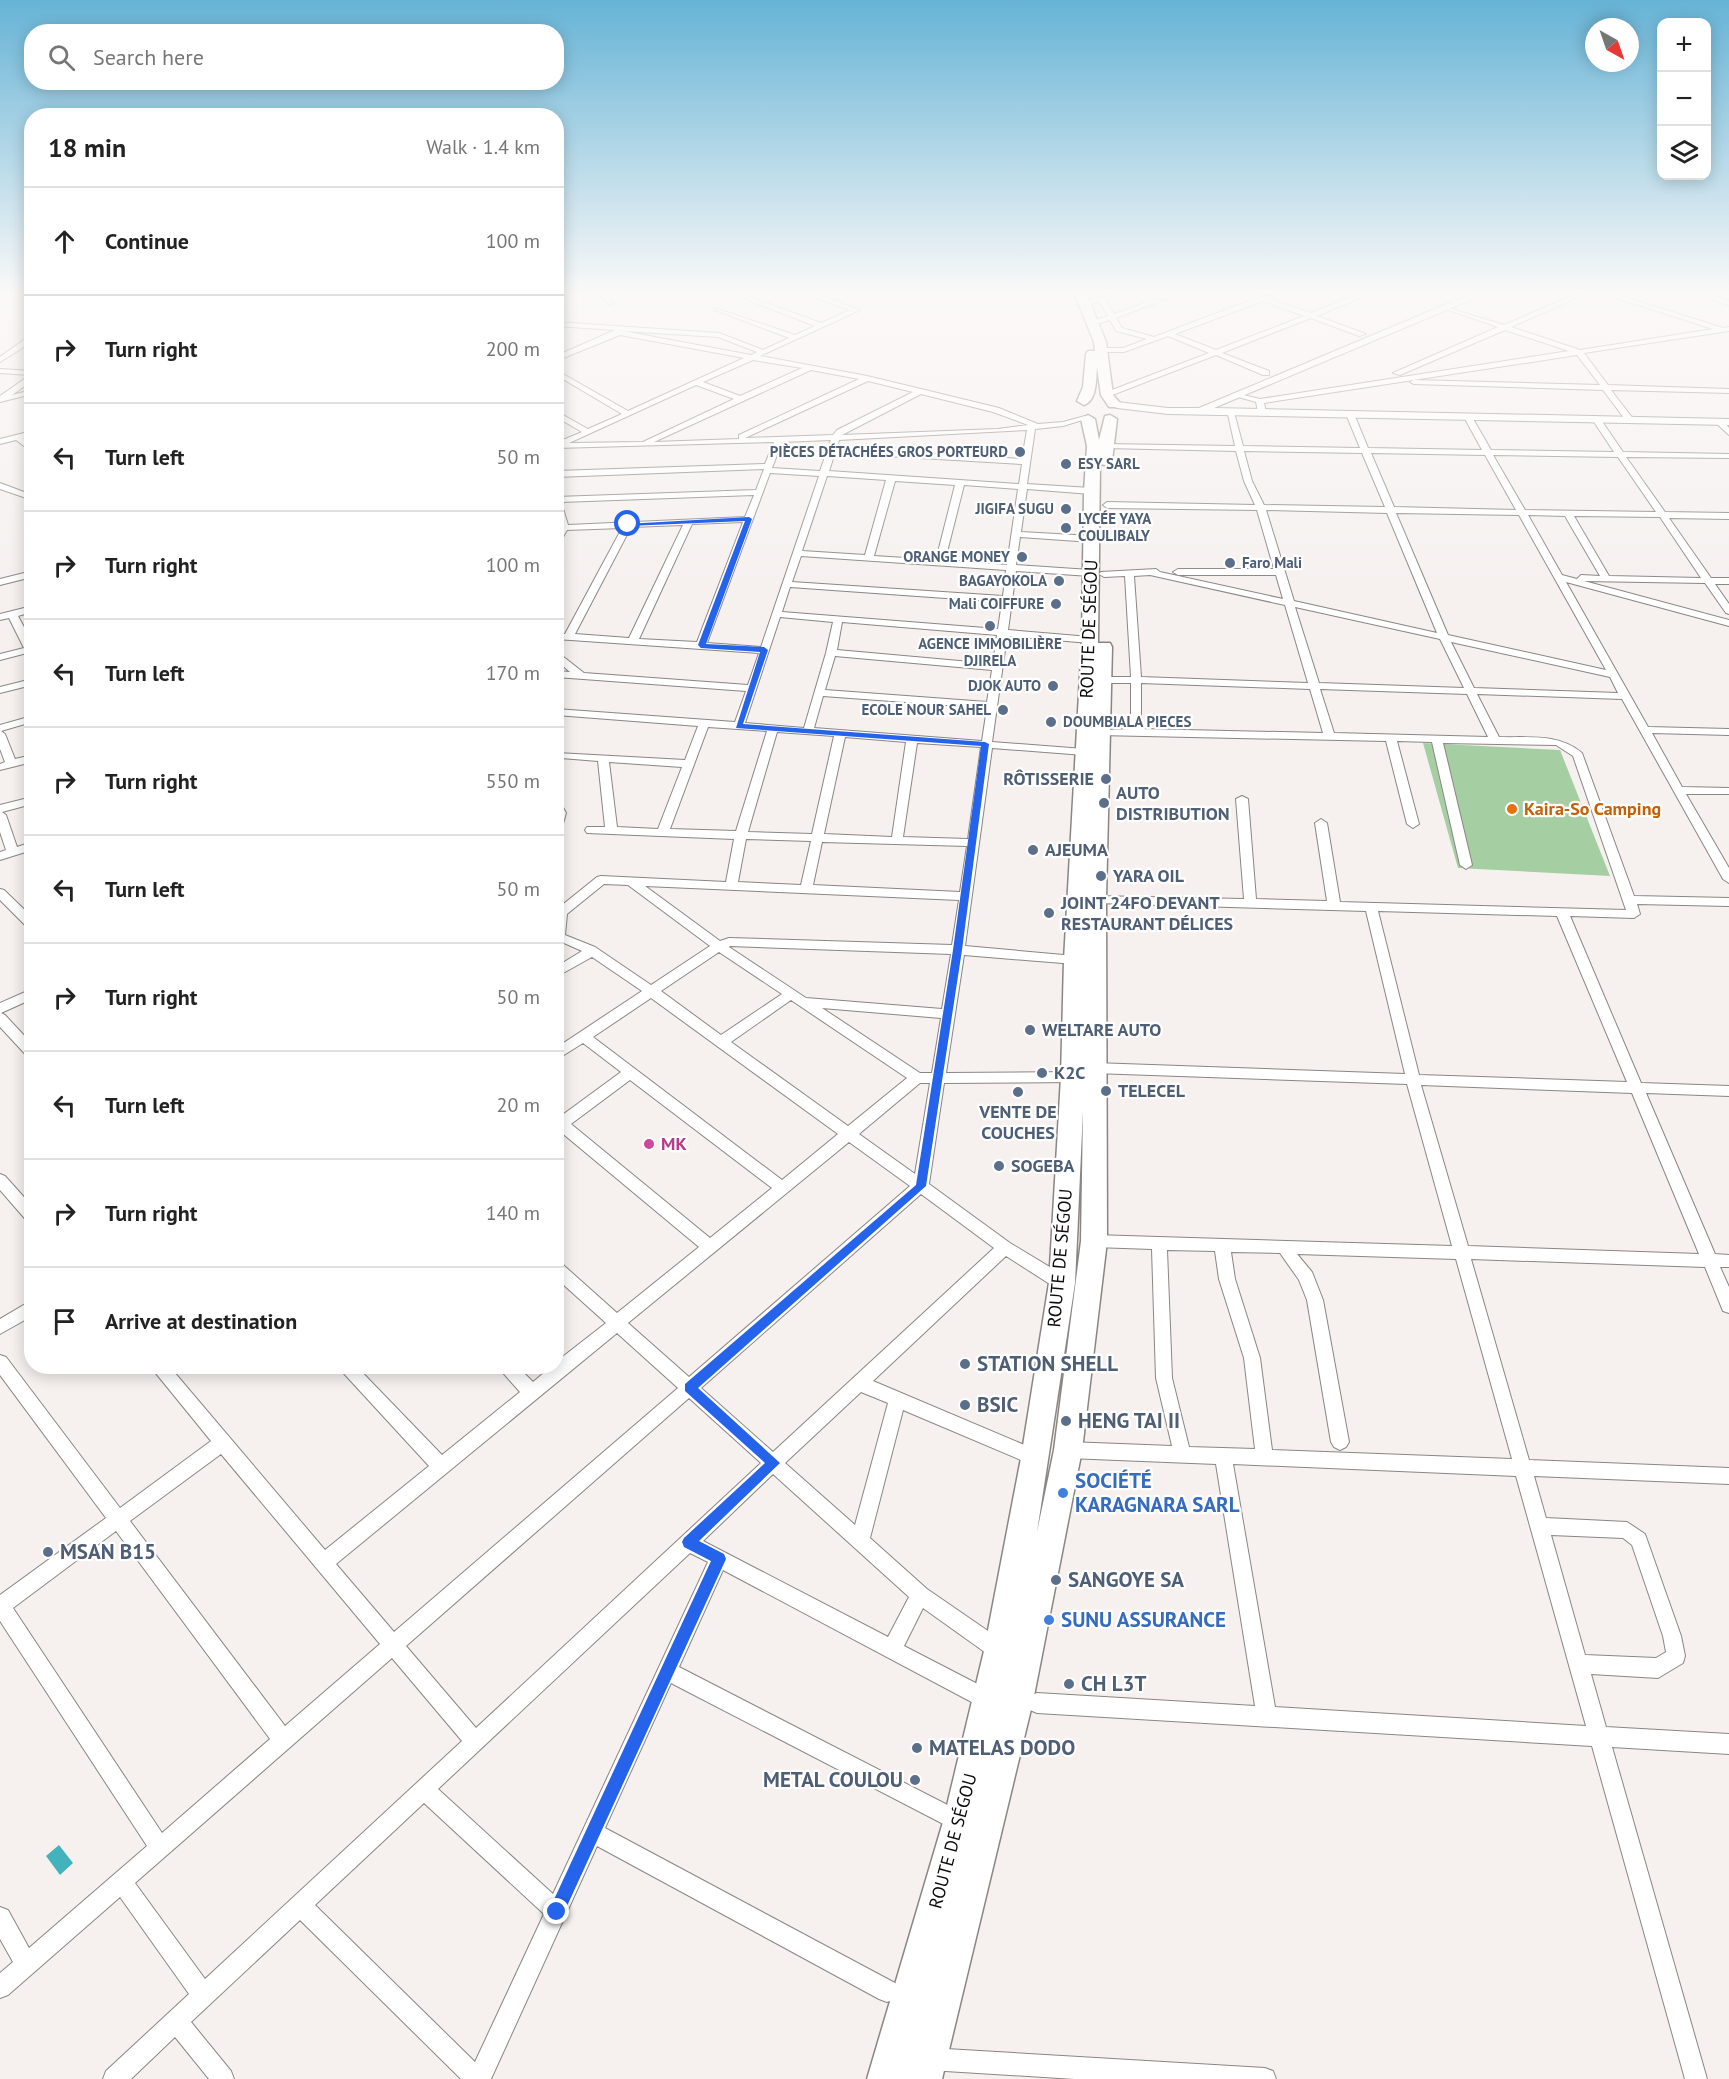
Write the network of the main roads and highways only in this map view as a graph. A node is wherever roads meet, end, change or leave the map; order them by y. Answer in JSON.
{"nodes":[{"id":1,"x":1086,"y":392,"type":"edge"},
{"id":2,"x":1104,"y":392,"type":"edge"},
{"id":3,"x":1219,"y":392,"type":"edge"},
{"id":4,"x":1242,"y":392,"type":"edge"},
{"id":5,"x":1079,"y":405,"type":"junction"},
{"id":6,"x":1105,"y":411,"type":"junction"},
{"id":7,"x":1172,"y":411,"type":"junction"},
{"id":8,"x":1197,"y":411,"type":"junction"},
{"id":9,"x":1724,"y":422,"type":"edge"},
{"id":10,"x":1099,"y":498,"type":"junction"},
{"id":11,"x":1108,"y":573,"type":"junction"},
{"id":12,"x":1087,"y":1074,"type":"junction"},
{"id":13,"x":926,"y":2069,"type":"edge"},
{"id":14,"x":886,"y":2079,"type":"edge"}],
"edges":[{"from":1,"to":5,"type":"highway"},
{"from":2,"to":6,"type":"highway","name":"ROUTE DE SÉGOU"},
{"from":3,"to":7,"type":"main road"},
{"from":4,"to":8,"type":"main road"},
{"from":5,"to":6,"type":"highway"},
{"from":5,"to":6,"type":"highway"},
{"from":6,"to":7,"type":"main road"},
{"from":6,"to":10,"type":"highway","name":"ROUTE DE SÉGOU"},
{"from":6,"to":10,"type":"highway","name":"ROUTE DE SÉGOU"},
{"from":7,"to":8,"type":"main road"},
{"from":8,"to":9,"type":"main road"},
{"from":10,"to":11,"type":"highway","name":"ROUTE DE SÉGOU"},
{"from":10,"to":11,"type":"highway","name":"ROUTE DE SÉGOU"},
{"from":11,"to":12,"type":"highway","name":"ROUTE DE SÉGOU"},
{"from":11,"to":12,"type":"highway","name":"ROUTE DE SÉGOU"},
{"from":12,"to":13,"type":"highway","name":"ROUTE DE SÉGOU"},
{"from":12,"to":14,"type":"highway","name":"ROUTE DE SÉGOU"}]}
